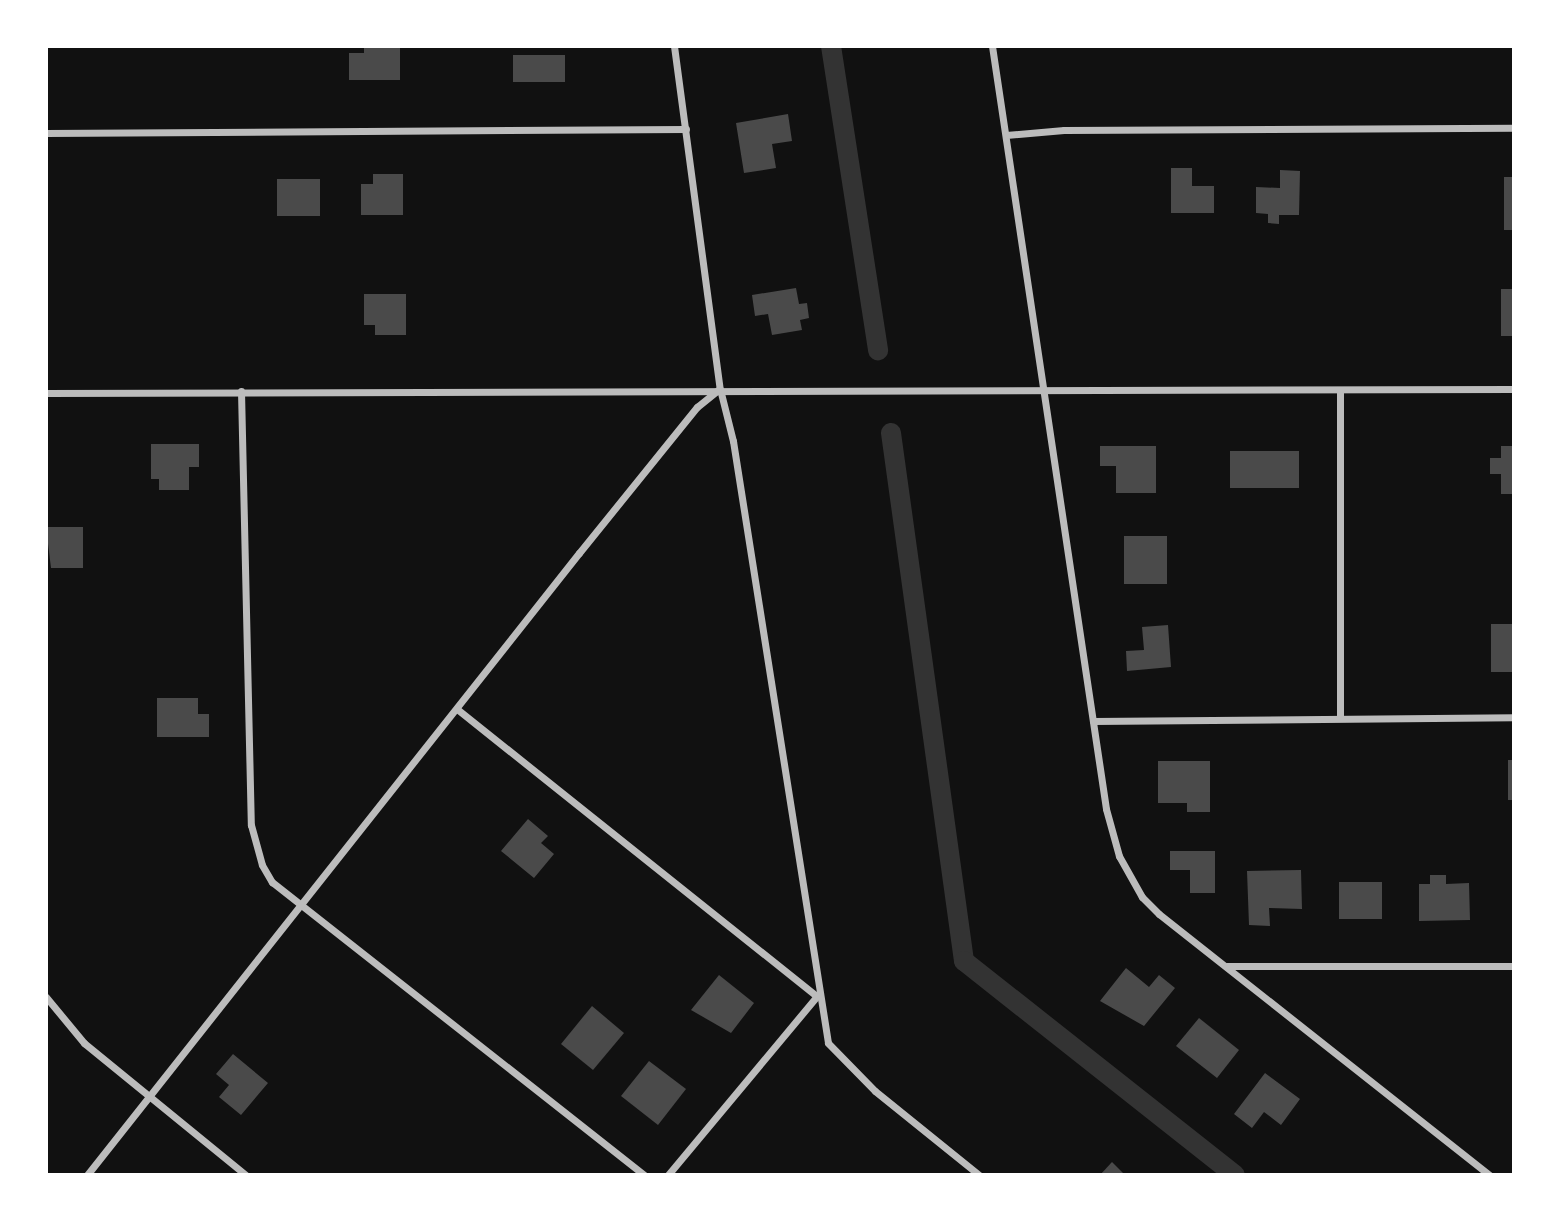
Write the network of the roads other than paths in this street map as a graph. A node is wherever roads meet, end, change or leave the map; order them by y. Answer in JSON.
{"nodes":[{"id":1,"x":674,"y":46,"type":"edge"},
{"id":2,"x":992,"y":46,"type":"edge"},
{"id":3,"x":1514,"y":128,"type":"edge"},
{"id":4,"x":686,"y":129,"type":"junction"},
{"id":5,"x":46,"y":133,"type":"edge"},
{"id":6,"x":1006,"y":135,"type":"junction"},
{"id":7,"x":720,"y":389,"type":"junction"},
{"id":8,"x":1514,"y":389,"type":"edge"},
{"id":9,"x":1044,"y":390,"type":"junction"},
{"id":10,"x":1340,"y":390,"type":"junction"},
{"id":11,"x":241,"y":391,"type":"junction"},
{"id":12,"x":46,"y":393,"type":"edge"},
{"id":13,"x":457,"y":709,"type":"junction"},
{"id":14,"x":1514,"y":717,"type":"edge"},
{"id":15,"x":1340,"y":718,"type":"junction"},
{"id":16,"x":1093,"y":721,"type":"junction"},
{"id":17,"x":302,"y":904,"type":"junction"},
{"id":18,"x":1225,"y":966,"type":"junction"},
{"id":19,"x":1514,"y":966,"type":"edge"},
{"id":20,"x":817,"y":996,"type":"junction"},
{"id":21,"x":46,"y":997,"type":"edge"},
{"id":22,"x":148,"y":1096,"type":"junction"},
{"id":23,"x":87,"y":1175,"type":"edge"},
{"id":24,"x":246,"y":1175,"type":"edge"},
{"id":25,"x":645,"y":1175,"type":"edge"},
{"id":26,"x":668,"y":1175,"type":"edge"},
{"id":27,"x":979,"y":1175,"type":"edge"},
{"id":28,"x":1489,"y":1175,"type":"edge"}],
"edges":[{"from":1,"to":4,"type":"street"},
{"from":2,"to":6,"type":"street"},
{"from":3,"to":6,"type":"street"},
{"from":4,"to":5,"type":"street"},
{"from":4,"to":7,"type":"street"},
{"from":6,"to":9,"type":"street"},
{"from":7,"to":9,"type":"street"},
{"from":7,"to":11,"type":"street"},
{"from":7,"to":13,"type":"street"},
{"from":7,"to":20,"type":"street"},
{"from":8,"to":10,"type":"street"},
{"from":9,"to":10,"type":"street"},
{"from":9,"to":16,"type":"street"},
{"from":10,"to":15,"type":"street"},
{"from":11,"to":12,"type":"street"},
{"from":11,"to":17,"type":"street"},
{"from":13,"to":17,"type":"street"},
{"from":13,"to":20,"type":"street"},
{"from":14,"to":15,"type":"street"},
{"from":15,"to":16,"type":"street"},
{"from":16,"to":18,"type":"street"},
{"from":17,"to":22,"type":"street"},
{"from":17,"to":25,"type":"street"},
{"from":18,"to":19,"type":"street"},
{"from":18,"to":28,"type":"street"},
{"from":20,"to":26,"type":"street"},
{"from":20,"to":27,"type":"street"},
{"from":21,"to":22,"type":"street"},
{"from":22,"to":23,"type":"street"},
{"from":22,"to":24,"type":"street"}]}
